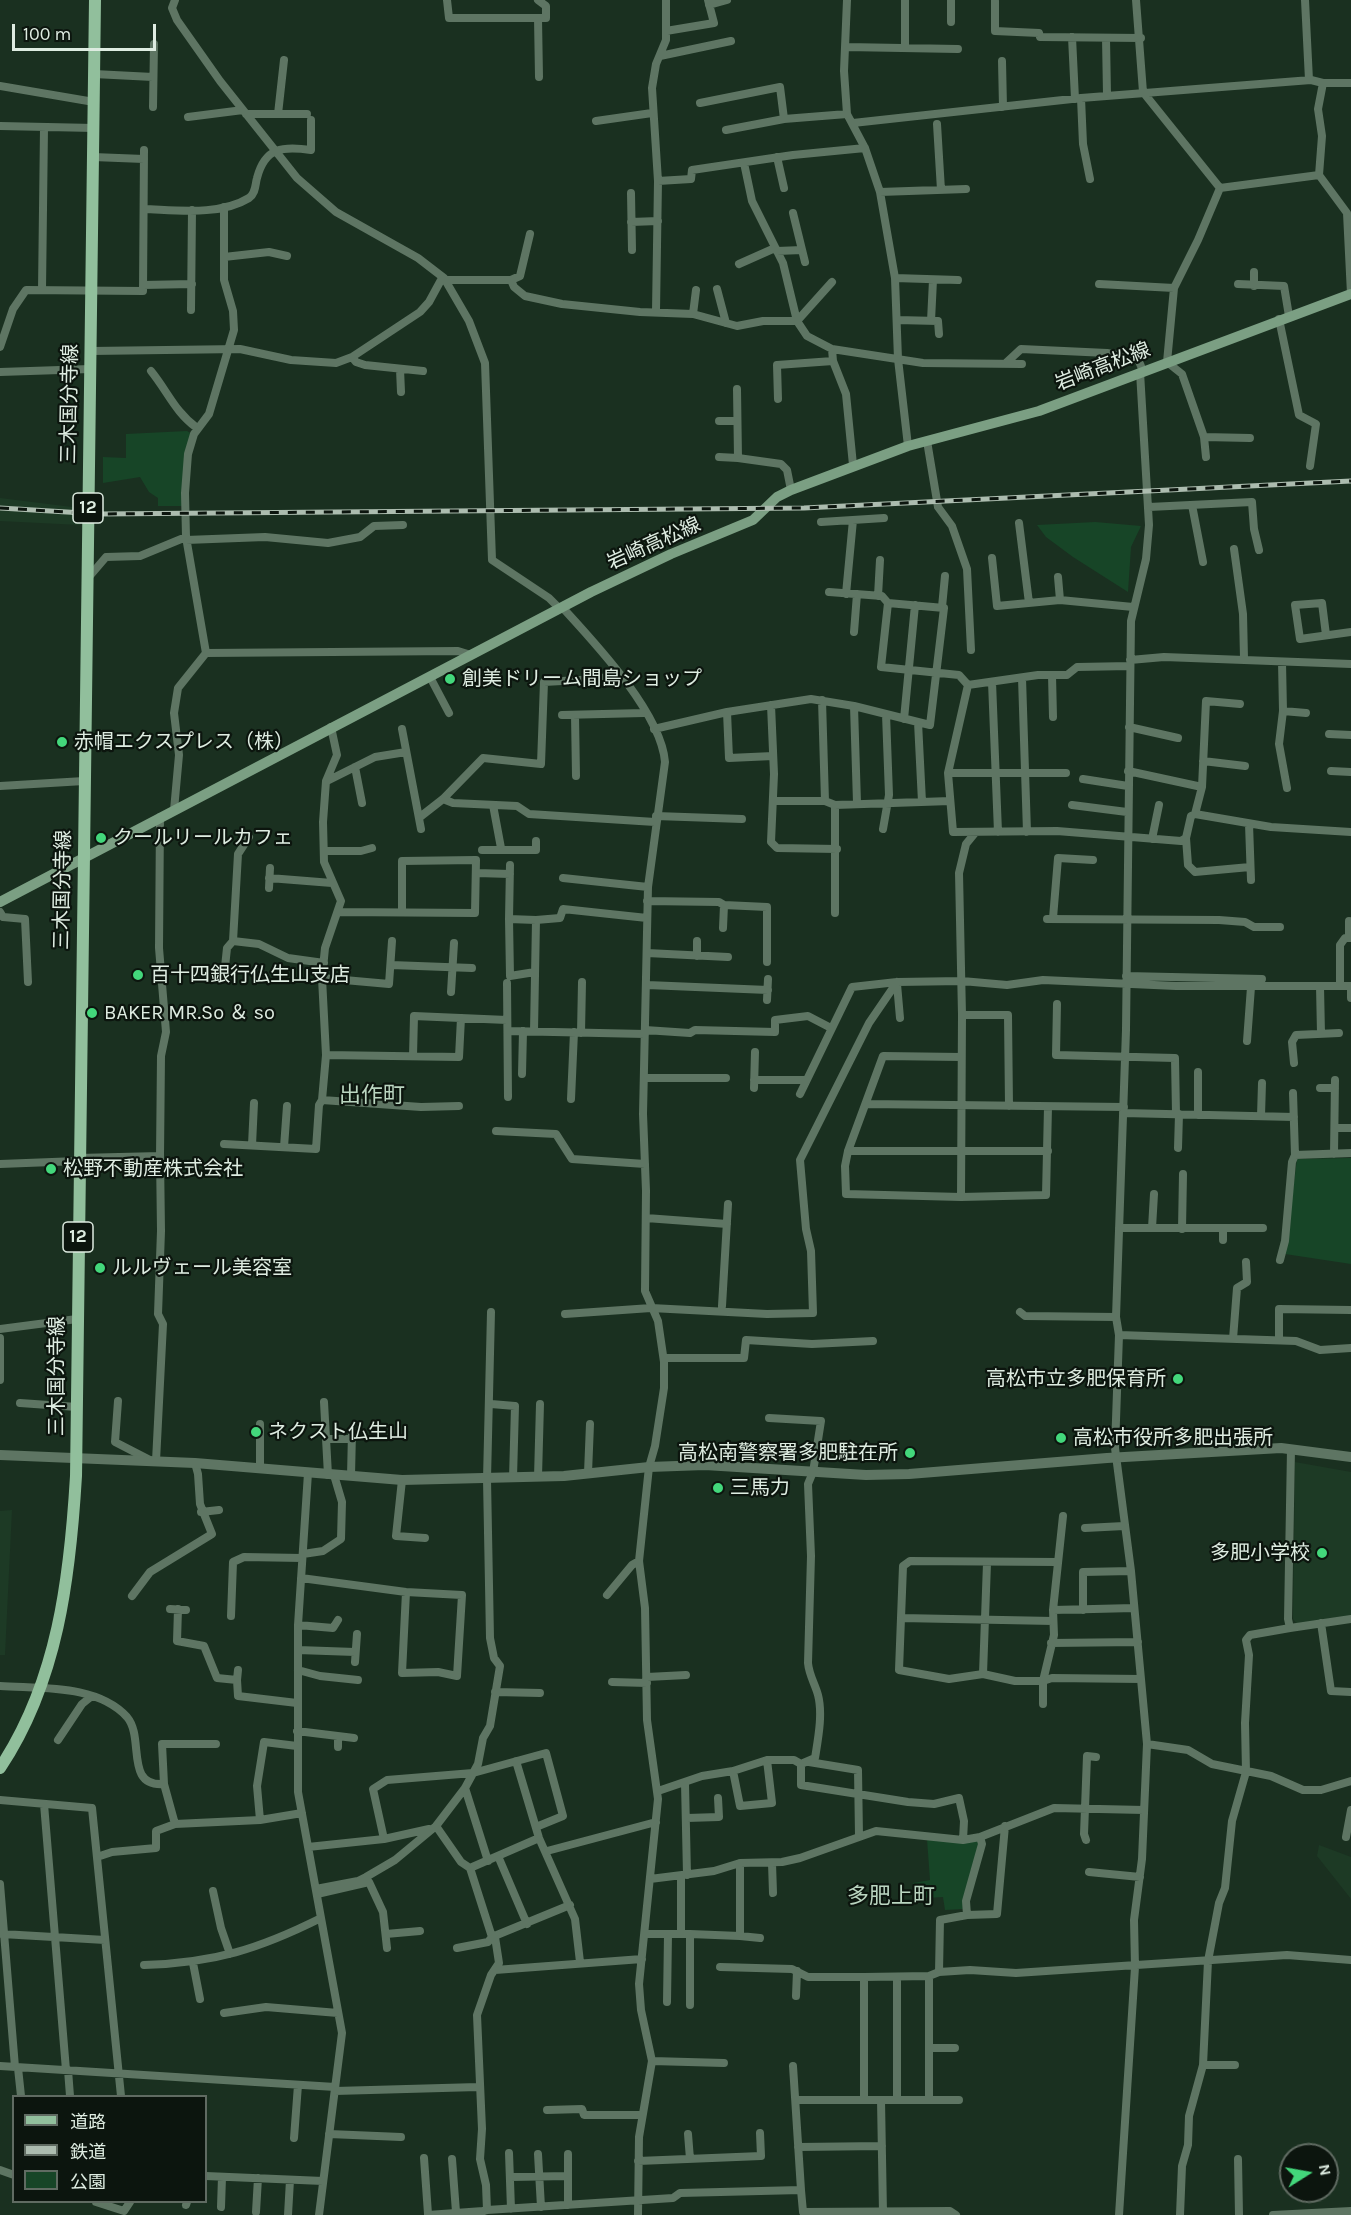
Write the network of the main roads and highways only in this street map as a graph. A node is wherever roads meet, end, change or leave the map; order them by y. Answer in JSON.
{"nodes":[{"id":1,"x":95,"y":0,"type":"edge"},
{"id":2,"x":1351,"y":294,"type":"edge"},
{"id":3,"x":83,"y":857,"type":"junction"},
{"id":4,"x":0,"y":902,"type":"edge"},
{"id":5,"x":0,"y":1768,"type":"edge"}],
"edges":[{"from":1,"to":3,"type":"main road","name":"三木国分寺線","number":"12"},
{"from":2,"to":3,"type":"main road","name":"岩崎高松線"},
{"from":3,"to":4,"type":"main road","name":"岩崎高松線"},
{"from":3,"to":5,"type":"main road","name":"三木国分寺線","number":"12"}]}
